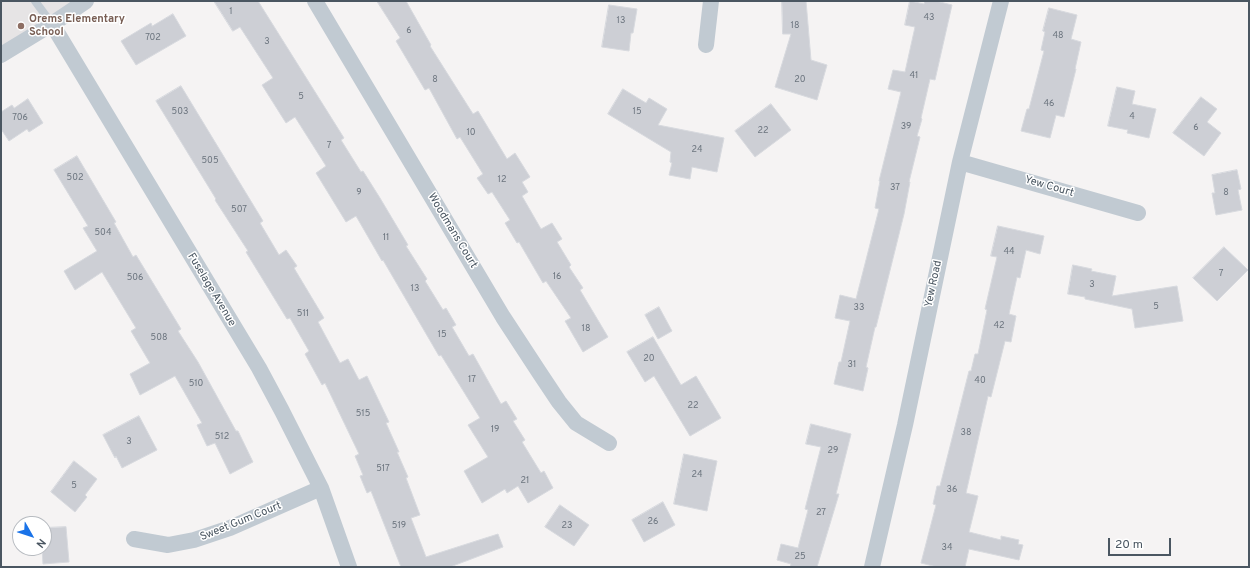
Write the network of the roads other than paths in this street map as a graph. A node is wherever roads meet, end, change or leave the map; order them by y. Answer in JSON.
{"nodes":[{"id":1,"x":35,"y":1,"type":"edge"},
{"id":2,"x":86,"y":1,"type":"edge"},
{"id":3,"x":315,"y":1,"type":"edge"},
{"id":4,"x":711,"y":1,"type":"edge"},
{"id":5,"x":1001,"y":1,"type":"edge"},
{"id":6,"x":52,"y":24,"type":"junction"},
{"id":7,"x":706,"y":45,"type":"dead end"},
{"id":8,"x":1,"y":55,"type":"edge"},
{"id":9,"x":960,"y":162,"type":"junction"},
{"id":10,"x":1138,"y":212,"type":"dead end"},
{"id":11,"x":609,"y":443,"type":"dead end"},
{"id":12,"x":321,"y":488,"type":"junction"},
{"id":13,"x":134,"y":539,"type":"dead end"},
{"id":14,"x":349,"y":567,"type":"edge"},
{"id":15,"x":872,"y":567,"type":"edge"}],
"edges":[{"from":1,"to":6,"type":"lane"},
{"from":2,"to":6,"type":"street"},
{"from":3,"to":11,"type":"street","name":"Woodmans Court"},
{"from":4,"to":7,"type":"street"},
{"from":5,"to":9,"type":"street","name":"Yew Road"},
{"from":6,"to":8,"type":"street"},
{"from":6,"to":12,"type":"street","name":"Fuselage Avenue"},
{"from":9,"to":10,"type":"street","name":"Yew Court"},
{"from":9,"to":15,"type":"street","name":"Yew Road"},
{"from":12,"to":13,"type":"street","name":"Sweet Gum Court"},
{"from":12,"to":14,"type":"street","name":"Fuselage Avenue"}]}
